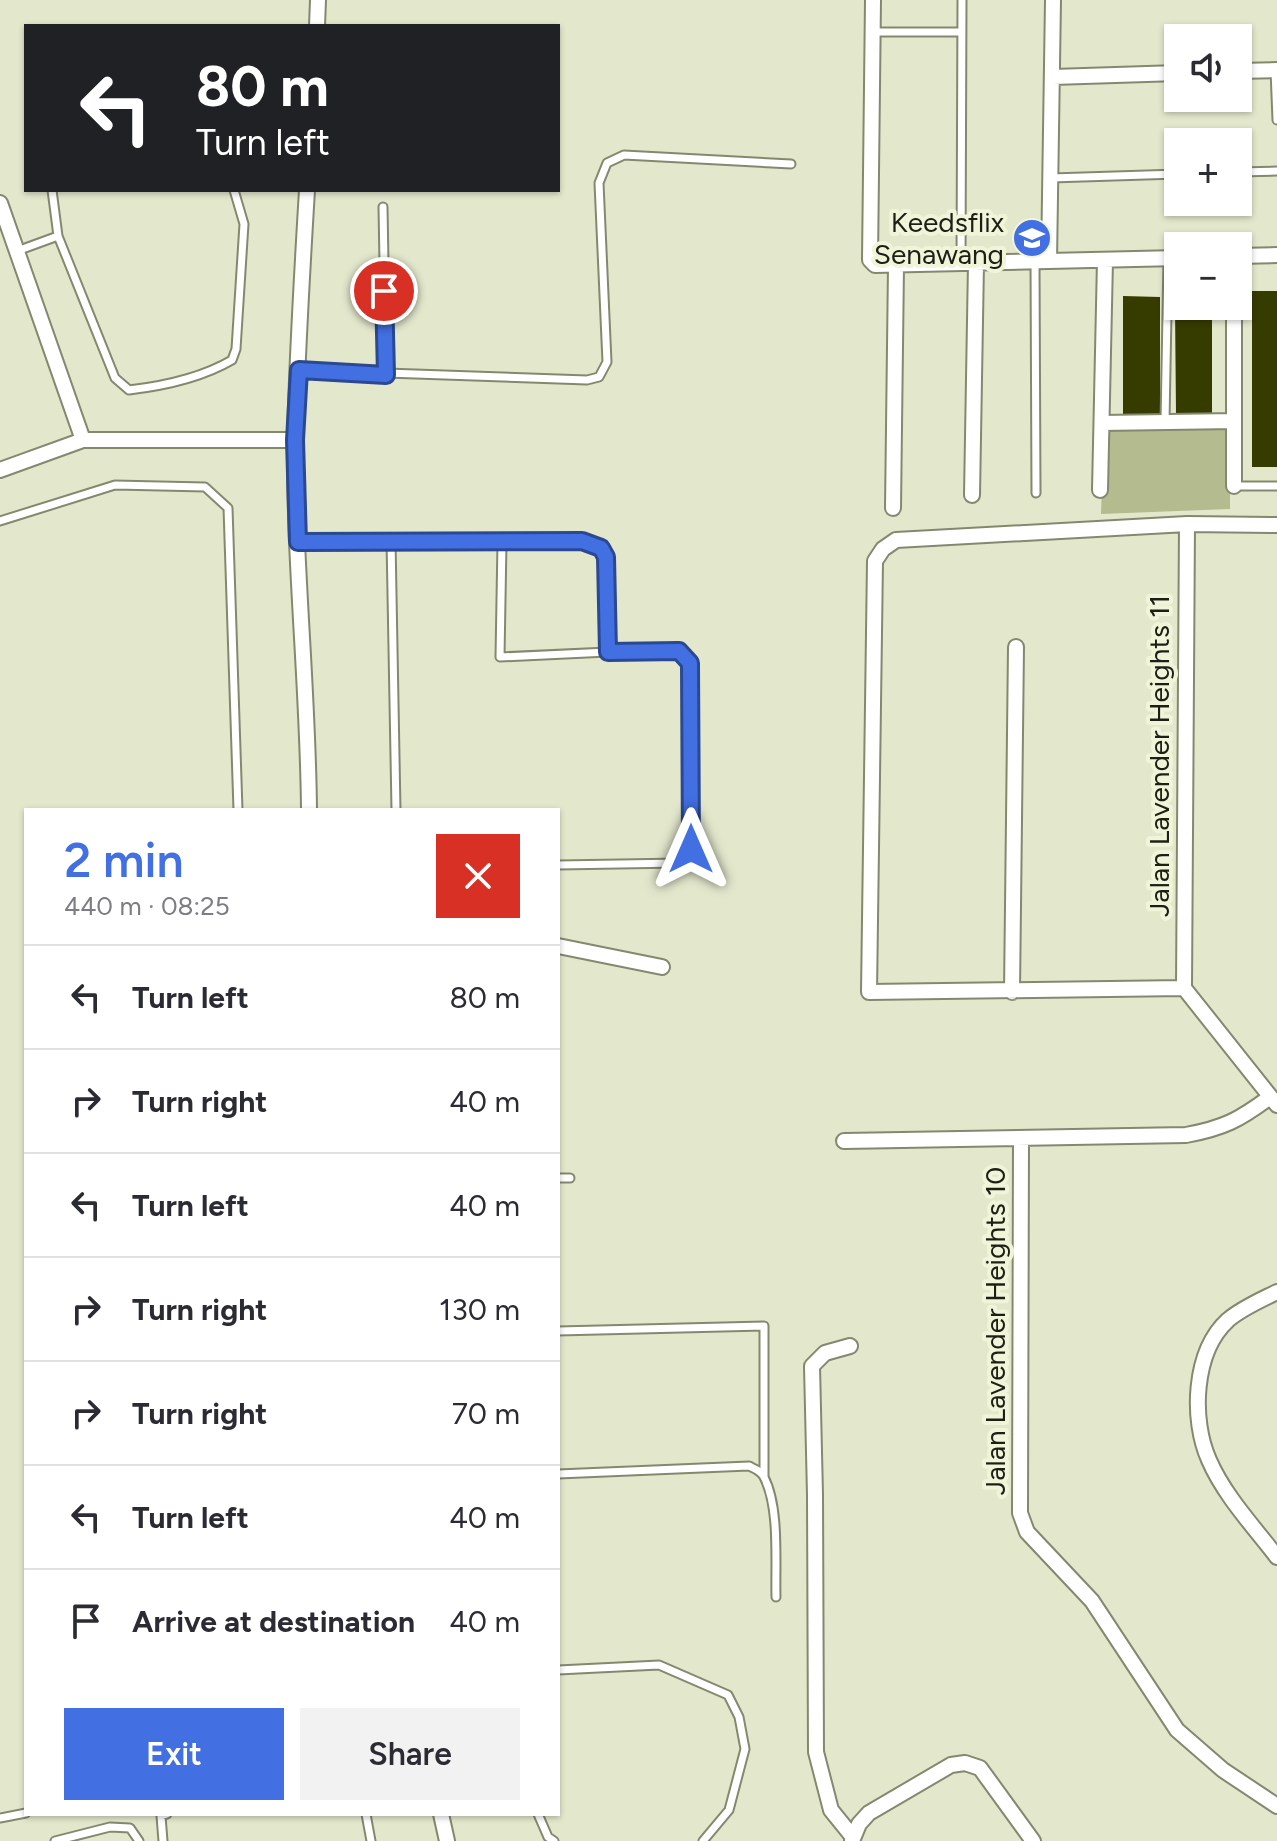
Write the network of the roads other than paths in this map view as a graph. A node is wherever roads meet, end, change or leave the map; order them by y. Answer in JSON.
{"nodes":[{"id":1,"x":318,"y":0,"type":"edge"},
{"id":2,"x":873,"y":0,"type":"edge"},
{"id":3,"x":962,"y":0,"type":"edge"},
{"id":4,"x":1053,"y":0,"type":"edge"},
{"id":5,"x":317,"y":24,"type":"edge"},
{"id":6,"x":873,"y":32,"type":"junction"},
{"id":7,"x":962,"y":32,"type":"junction"},
{"id":8,"x":1276,"y":70,"type":"edge"},
{"id":9,"x":1252,"y":71,"type":"edge"},
{"id":10,"x":1164,"y":73,"type":"edge"},
{"id":11,"x":1053,"y":77,"type":"junction"},
{"id":12,"x":1277,"y":120,"type":"edge"},
{"id":13,"x":791,"y":164,"type":"dead end"},
{"id":14,"x":1277,"y":171,"type":"edge"},
{"id":15,"x":1252,"y":172,"type":"edge"},
{"id":16,"x":1164,"y":174,"type":"edge"},
{"id":17,"x":1051,"y":178,"type":"junction"},
{"id":18,"x":52,"y":192,"type":"edge"},
{"id":19,"x":235,"y":192,"type":"edge"},
{"id":20,"x":307,"y":192,"type":"edge"},
{"id":21,"x":0,"y":203,"type":"edge"},
{"id":22,"x":383,"y":207,"type":"dead end"},
{"id":23,"x":58,"y":236,"type":"junction"},
{"id":24,"x":17,"y":251,"type":"junction"},
{"id":25,"x":1277,"y":255,"type":"edge"},
{"id":26,"x":1252,"y":256,"type":"edge"},
{"id":27,"x":1164,"y":258,"type":"edge"},
{"id":28,"x":1105,"y":260,"type":"junction"},
{"id":29,"x":1042,"y":261,"type":"junction"},
{"id":30,"x":968,"y":264,"type":"junction"},
{"id":31,"x":896,"y":266,"type":"junction"},
{"id":32,"x":1170,"y":320,"type":"edge"},
{"id":33,"x":1234,"y":320,"type":"edge"},
{"id":34,"x":299,"y":370,"type":"junction"},
{"id":35,"x":386,"y":375,"type":"junction"},
{"id":36,"x":1234,"y":421,"type":"junction"},
{"id":37,"x":1165,"y":422,"type":"junction"},
{"id":38,"x":1102,"y":423,"type":"junction"},
{"id":39,"x":83,"y":440,"type":"junction"},
{"id":40,"x":295,"y":440,"type":"junction"},
{"id":41,"x":0,"y":470,"type":"edge"},
{"id":42,"x":1234,"y":486,"type":"joint"},
{"id":43,"x":1277,"y":486,"type":"edge"},
{"id":44,"x":1100,"y":490,"type":"dead end"},
{"id":45,"x":1036,"y":493,"type":"dead end"},
{"id":46,"x":972,"y":495,"type":"dead end"},
{"id":47,"x":893,"y":508,"type":"dead end"},
{"id":48,"x":0,"y":521,"type":"edge"},
{"id":49,"x":1187,"y":524,"type":"junction"},
{"id":50,"x":1277,"y":525,"type":"edge"},
{"id":51,"x":391,"y":540,"type":"junction"},
{"id":52,"x":298,"y":542,"type":"junction"},
{"id":53,"x":502,"y":542,"type":"junction"},
{"id":54,"x":1016,"y":647,"type":"dead end"},
{"id":55,"x":608,"y":652,"type":"junction"},
{"id":56,"x":238,"y":808,"type":"edge"},
{"id":57,"x":309,"y":808,"type":"edge"},
{"id":58,"x":396,"y":808,"type":"edge"},
{"id":59,"x":560,"y":865,"type":"edge"},
{"id":60,"x":560,"y":946,"type":"edge"},
{"id":61,"x":662,"y":967,"type":"dead end"},
{"id":62,"x":1184,"y":988,"type":"junction"},
{"id":63,"x":1012,"y":992,"type":"junction"},
{"id":64,"x":1273,"y":1101,"type":"edge"},
{"id":65,"x":1021,"y":1138,"type":"junction"},
{"id":66,"x":844,"y":1141,"type":"dead end"},
{"id":67,"x":560,"y":1178,"type":"edge"},
{"id":68,"x":570,"y":1178,"type":"dead end"},
{"id":69,"x":1277,"y":1292,"type":"edge"},
{"id":70,"x":560,"y":1331,"type":"edge"},
{"id":71,"x":850,"y":1346,"type":"dead end"},
{"id":72,"x":560,"y":1474,"type":"edge"},
{"id":73,"x":764,"y":1477,"type":"junction"},
{"id":74,"x":1277,"y":1557,"type":"edge"},
{"id":75,"x":776,"y":1597,"type":"dead end"},
{"id":76,"x":560,"y":1670,"type":"edge"},
{"id":77,"x":1277,"y":1806,"type":"edge"},
{"id":78,"x":24,"y":1813,"type":"edge"},
{"id":79,"x":161,"y":1816,"type":"edge"},
{"id":80,"x":366,"y":1816,"type":"edge"},
{"id":81,"x":441,"y":1816,"type":"edge"},
{"id":82,"x":539,"y":1816,"type":"edge"},
{"id":83,"x":0,"y":1818,"type":"edge"},
{"id":84,"x":852,"y":1838,"type":"edge"},
{"id":85,"x":55,"y":1841,"type":"edge"},
{"id":86,"x":139,"y":1841,"type":"edge"},
{"id":87,"x":163,"y":1841,"type":"edge"},
{"id":88,"x":371,"y":1841,"type":"edge"},
{"id":89,"x":447,"y":1841,"type":"edge"},
{"id":90,"x":554,"y":1841,"type":"edge"},
{"id":91,"x":703,"y":1841,"type":"edge"},
{"id":92,"x":1033,"y":1841,"type":"edge"}],
"edges":[{"from":1,"to":5,"type":"street"},
{"from":2,"to":6,"type":"street"},
{"from":3,"to":7,"type":"lane"},
{"from":4,"to":11,"type":"street"},
{"from":6,"to":7,"type":"lane"},
{"from":6,"to":31,"type":"street"},
{"from":7,"to":30,"type":"lane"},
{"from":8,"to":9,"type":"street"},
{"from":8,"to":12,"type":"lane"},
{"from":10,"to":11,"type":"street"},
{"from":11,"to":17,"type":"street"},
{"from":13,"to":35,"type":"lane"},
{"from":14,"to":15,"type":"lane"},
{"from":16,"to":17,"type":"lane"},
{"from":17,"to":29,"type":"street"},
{"from":18,"to":23,"type":"lane"},
{"from":19,"to":23,"type":"lane"},
{"from":20,"to":34,"type":"street"},
{"from":21,"to":24,"type":"street"},
{"from":22,"to":35,"type":"lane"},
{"from":23,"to":24,"type":"lane"},
{"from":24,"to":39,"type":"street"},
{"from":25,"to":26,"type":"street"},
{"from":27,"to":28,"type":"street"},
{"from":28,"to":29,"type":"street"},
{"from":28,"to":38,"type":"street"},
{"from":29,"to":30,"type":"street"},
{"from":29,"to":45,"type":"lane"},
{"from":30,"to":31,"type":"street"},
{"from":30,"to":46,"type":"street"},
{"from":31,"to":47,"type":"street"},
{"from":32,"to":37,"type":"lane"},
{"from":33,"to":36,"type":"street"},
{"from":34,"to":35,"type":"lane"},
{"from":34,"to":40,"type":"street"},
{"from":36,"to":37,"type":"street"},
{"from":36,"to":42,"type":"street"},
{"from":37,"to":38,"type":"street"},
{"from":38,"to":44,"type":"street"},
{"from":39,"to":40,"type":"street"},
{"from":39,"to":41,"type":"street"},
{"from":40,"to":52,"type":"street"},
{"from":42,"to":43,"type":"lane"},
{"from":48,"to":56,"type":"lane"},
{"from":49,"to":50,"type":"street"},
{"from":49,"to":62,"type":"street","name":"Jalan Lavender Heights 11"},
{"from":49,"to":63,"type":"street"},
{"from":51,"to":52,"type":"lane"},
{"from":51,"to":53,"type":"lane"},
{"from":51,"to":58,"type":"lane"},
{"from":52,"to":57,"type":"street"},
{"from":53,"to":55,"type":"lane"},
{"from":53,"to":55,"type":"lane"},
{"from":54,"to":63,"type":"street"},
{"from":55,"to":59,"type":"lane"},
{"from":60,"to":61,"type":"street"},
{"from":62,"to":63,"type":"street"},
{"from":62,"to":64,"type":"street"},
{"from":64,"to":65,"type":"street"},
{"from":65,"to":66,"type":"street"},
{"from":65,"to":77,"type":"street","name":"Jalan Lavender Heights 10"},
{"from":67,"to":68,"type":"lane"},
{"from":69,"to":74,"type":"street"},
{"from":70,"to":73,"type":"lane"},
{"from":71,"to":84,"type":"street"},
{"from":72,"to":73,"type":"lane"},
{"from":73,"to":75,"type":"lane"},
{"from":76,"to":91,"type":"lane"},
{"from":78,"to":83,"type":"lane"},
{"from":79,"to":87,"type":"lane"},
{"from":80,"to":88,"type":"lane"},
{"from":81,"to":89,"type":"street"},
{"from":82,"to":90,"type":"lane"},
{"from":84,"to":92,"type":"street"},
{"from":85,"to":86,"type":"lane"}]}
